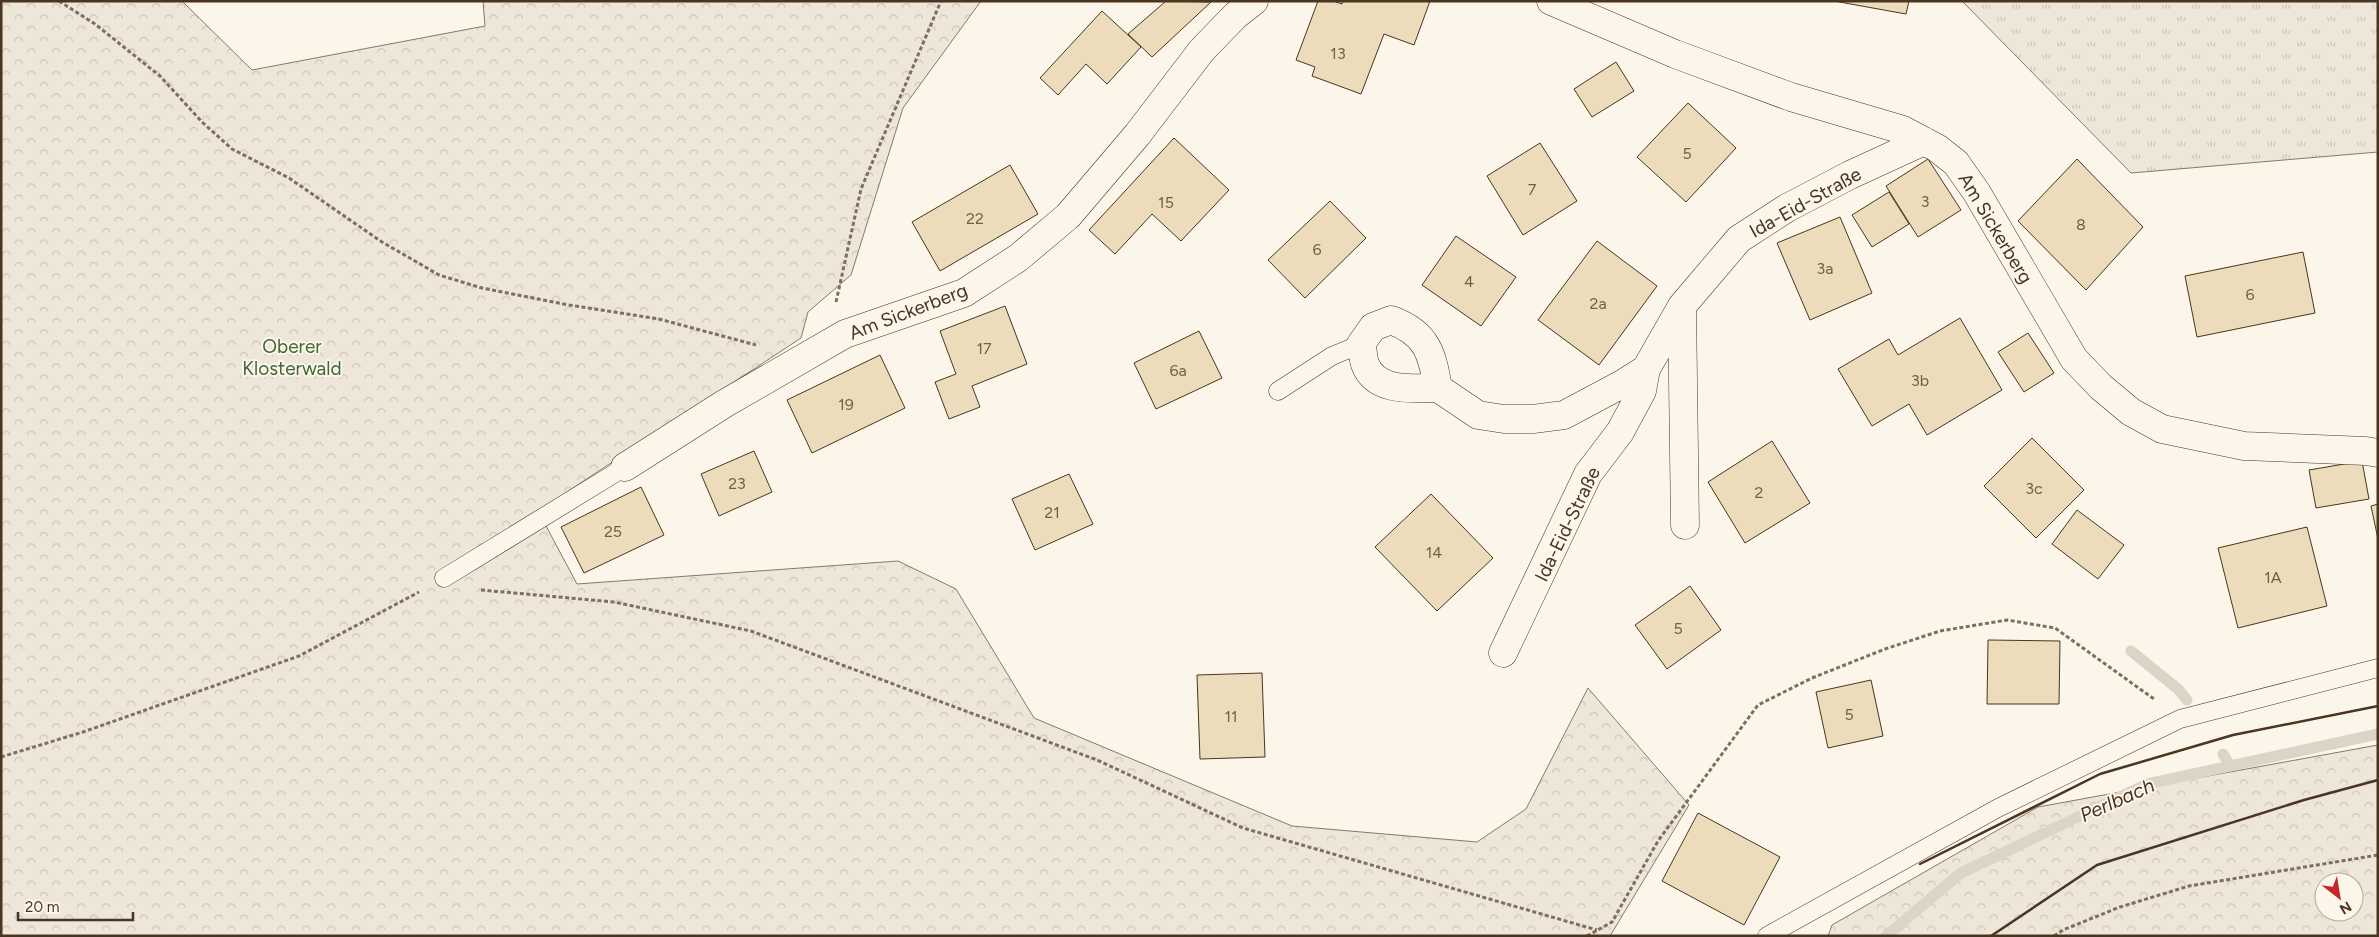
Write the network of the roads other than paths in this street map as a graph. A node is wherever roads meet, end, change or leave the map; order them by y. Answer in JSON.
{"nodes":[{"id":1,"x":1254,"y":1,"type":"edge"},
{"id":2,"x":1551,"y":1,"type":"edge"},
{"id":3,"x":1924,"y":141,"type":"junction"},
{"id":4,"x":1682,"y":306,"type":"junction"},
{"id":5,"x":1361,"y":344,"type":"junction"},
{"id":6,"x":1646,"y":369,"type":"junction"},
{"id":7,"x":1438,"y":388,"type":"junction"},
{"id":8,"x":1278,"y":391,"type":"dead end"},
{"id":9,"x":2378,"y":454,"type":"edge"},
{"id":10,"x":625,"y":467,"type":"joint"},
{"id":11,"x":1685,"y":525,"type":"dead end"},
{"id":12,"x":444,"y":578,"type":"road end"},
{"id":13,"x":1503,"y":653,"type":"dead end"},
{"id":14,"x":2378,"y":668,"type":"edge"},
{"id":15,"x":1767,"y":936,"type":"edge"}],
"edges":[{"from":1,"to":10,"type":"street","name":"Am Sickerberg"},
{"from":2,"to":3,"type":"street","name":"Am Sickerberg"},
{"from":3,"to":4,"type":"street","name":"Ida-Eid-Straße"},
{"from":3,"to":9,"type":"street","name":"Am Sickerberg"},
{"from":4,"to":6,"type":"street","name":"Ida-Eid-Straße"},
{"from":4,"to":11,"type":"street"},
{"from":5,"to":7,"type":"street"},
{"from":5,"to":7,"type":"street"},
{"from":5,"to":8,"type":"lane"},
{"from":6,"to":7,"type":"street","name":"Ida-Eid-Straße"},
{"from":6,"to":13,"type":"street","name":"Ida-Eid-Straße"},
{"from":10,"to":12,"type":"lane"},
{"from":14,"to":15,"type":"lane"}]}
